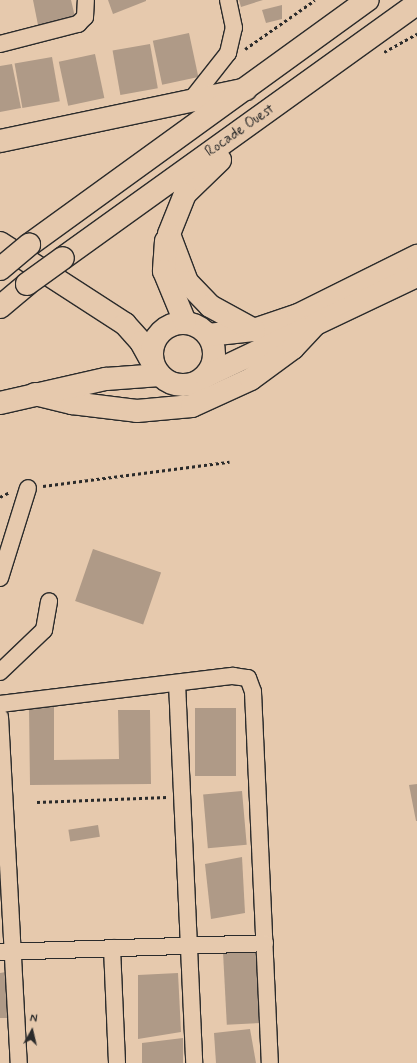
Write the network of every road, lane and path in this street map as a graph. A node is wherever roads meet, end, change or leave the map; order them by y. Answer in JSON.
{"nodes":[{"id":1,"x":86,"y":0,"type":"edge"},
{"id":2,"x":228,"y":0,"type":"edge"},
{"id":3,"x":315,"y":0,"type":"edge"},
{"id":4,"x":368,"y":0,"type":"edge"},
{"id":5,"x":417,"y":4,"type":"edge"},
{"id":6,"x":417,"y":34,"type":"edge"},
{"id":7,"x":404,"y":43,"type":"dead end"},
{"id":8,"x":0,"y":44,"type":"edge"},
{"id":9,"x":225,"y":58,"type":"junction"},
{"id":10,"x":246,"y":89,"type":"junction"},
{"id":11,"x":191,"y":100,"type":"junction"},
{"id":12,"x":262,"y":116,"type":"junction"},
{"id":13,"x":0,"y":141,"type":"edge"},
{"id":14,"x":169,"y":234,"type":"junction"},
{"id":15,"x":0,"y":243,"type":"edge"},
{"id":16,"x":417,"y":256,"type":"edge"},
{"id":17,"x":0,"y":269,"type":"edge"},
{"id":18,"x":417,"y":276,"type":"edge"},
{"id":19,"x":0,"y":307,"type":"edge"},
{"id":20,"x":115,"y":317,"type":"junction"},
{"id":21,"x":185,"y":322,"type":"junction"},
{"id":22,"x":316,"y":323,"type":"junction"},
{"id":23,"x":165,"y":329,"type":"junction"},
{"id":24,"x":254,"y":330,"type":"junction"},
{"id":25,"x":208,"y":335,"type":"junction"},
{"id":26,"x":156,"y":370,"type":"junction"},
{"id":27,"x":206,"y":376,"type":"junction"},
{"id":28,"x":35,"y":394,"type":"junction"},
{"id":29,"x":0,"y":403,"type":"edge"},
{"id":30,"x":229,"y":462,"type":"dead end"},
{"id":31,"x":28,"y":488,"type":"junction"},
{"id":32,"x":0,"y":497,"type":"edge"},
{"id":33,"x":0,"y":578,"type":"edge"},
{"id":34,"x":49,"y":601,"type":"dead end"},
{"id":35,"x":0,"y":672,"type":"edge"},
{"id":36,"x":177,"y":683,"type":"junction"},
{"id":37,"x":0,"y":704,"type":"edge"},
{"id":38,"x":0,"y":718,"type":"edge"},
{"id":39,"x":2,"y":769,"type":"edge"},
{"id":40,"x":183,"y":796,"type":"junction"},
{"id":41,"x":37,"y":802,"type":"dead end"},
{"id":42,"x":265,"y":943,"type":"junction"},
{"id":43,"x":191,"y":946,"type":"junction"},
{"id":44,"x":112,"y":948,"type":"junction"},
{"id":45,"x":7,"y":952,"type":"edge"},
{"id":46,"x":19,"y":1063,"type":"edge"},
{"id":47,"x":117,"y":1063,"type":"edge"},
{"id":48,"x":194,"y":1063,"type":"edge"},
{"id":49,"x":270,"y":1063,"type":"edge"}],
"edges":[{"from":1,"to":8,"type":"street"},
{"from":2,"to":9,"type":"street"},
{"from":3,"to":9,"type":"path"},
{"from":4,"to":10,"type":"main road","name":"Rocade Ouest"},
{"from":5,"to":12,"type":"main road","name":"Rocade Ouest"},
{"from":6,"to":7,"type":"path"},
{"from":9,"to":11,"type":"street"},
{"from":10,"to":11,"type":"main road"},
{"from":10,"to":17,"type":"main road","name":"Rocade Ouest","bridge":true},
{"from":11,"to":13,"type":"main road"},
{"from":12,"to":14,"type":"main road"},
{"from":12,"to":19,"type":"main road","name":"Rocade Ouest","bridge":true},
{"from":14,"to":21,"type":"main road"},
{"from":14,"to":24,"type":"main road"},
{"from":15,"to":20,"type":"main road"},
{"from":16,"to":24,"type":"main road"},
{"from":18,"to":22,"type":"main road"},
{"from":20,"to":23,"type":"main road"},
{"from":20,"to":26,"type":"main road"},
{"from":21,"to":23,"type":"main road"},
{"from":21,"to":25,"type":"main road"},
{"from":22,"to":27,"type":"main road"},
{"from":22,"to":28,"type":"main road"},
{"from":23,"to":26,"type":"main road"},
{"from":24,"to":25,"type":"main road"},
{"from":25,"to":27,"type":"main road"},
{"from":26,"to":27,"type":"main road"},
{"from":26,"to":28,"type":"main road"},
{"from":28,"to":29,"type":"main road"},
{"from":30,"to":31,"type":"path"},
{"from":31,"to":32,"type":"path"},
{"from":31,"to":33,"type":"street"},
{"from":34,"to":35,"type":"street"},
{"from":36,"to":37,"type":"street"},
{"from":36,"to":40,"type":"street"},
{"from":36,"to":42,"type":"street"},
{"from":38,"to":39,"type":"street"},
{"from":39,"to":45,"type":"street"},
{"from":40,"to":41,"type":"path"},
{"from":40,"to":43,"type":"street"},
{"from":42,"to":43,"type":"street"},
{"from":42,"to":49,"type":"street"},
{"from":43,"to":44,"type":"street"},
{"from":43,"to":48,"type":"street"},
{"from":44,"to":45,"type":"street"},
{"from":44,"to":47,"type":"street"},
{"from":45,"to":46,"type":"street"}]}
